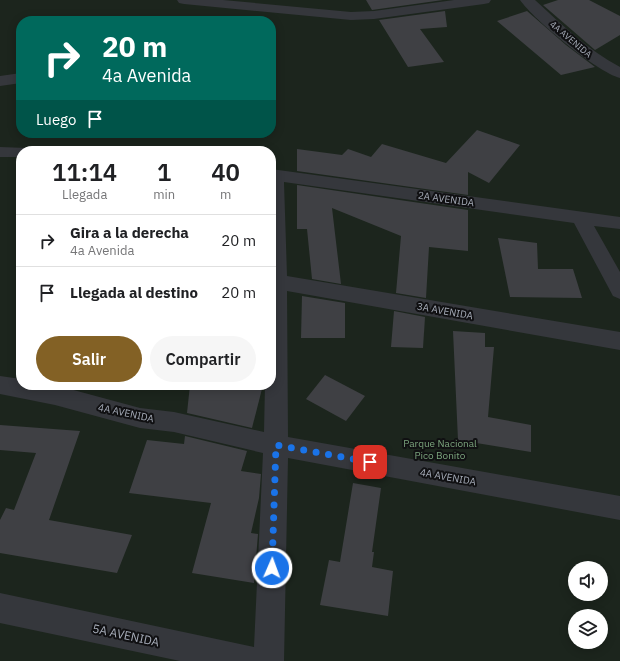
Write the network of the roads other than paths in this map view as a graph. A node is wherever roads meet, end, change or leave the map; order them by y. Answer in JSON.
{"nodes":[{"id":1,"x":184,"y":0,"type":"edge"},
{"id":2,"x":484,"y":0,"type":"edge"},
{"id":3,"x":527,"y":0,"type":"edge"},
{"id":4,"x":620,"y":73,"type":"edge"},
{"id":5,"x":16,"y":79,"type":"edge"},
{"id":6,"x":0,"y":81,"type":"edge"},
{"id":7,"x":0,"y":152,"type":"edge"},
{"id":8,"x":16,"y":152,"type":"edge"},
{"id":9,"x":276,"y":175,"type":"edge"},
{"id":10,"x":580,"y":217,"type":"junction"},
{"id":11,"x":620,"y":223,"type":"edge"},
{"id":12,"x":276,"y":282,"type":"edge"},
{"id":13,"x":620,"y":291,"type":"edge"},
{"id":14,"x":620,"y":341,"type":"edge"},
{"id":15,"x":0,"y":385,"type":"edge"},
{"id":16,"x":16,"y":388,"type":"edge"},
{"id":17,"x":28,"y":390,"type":"edge"},
{"id":18,"x":275,"y":390,"type":"edge"},
{"id":19,"x":276,"y":445,"type":"junction"},
{"id":20,"x":620,"y":508,"type":"edge"},
{"id":21,"x":0,"y":608,"type":"edge"},
{"id":22,"x":252,"y":661,"type":"edge"},
{"id":23,"x":270,"y":661,"type":"edge"}],
"edges":[{"from":1,"to":2,"type":"street"},
{"from":3,"to":4,"type":"street","name":"4A AVENIDA"},
{"from":5,"to":6,"type":"street"},
{"from":7,"to":8,"type":"street"},
{"from":9,"to":10,"type":"street","name":"2A AVENIDA"},
{"from":10,"to":11,"type":"street","name":"2A AVENIDA"},
{"from":10,"to":13,"type":"street"},
{"from":12,"to":14,"type":"street","name":"3A AVENIDA"},
{"from":15,"to":16,"type":"street","name":"4A AVENIDA"},
{"from":17,"to":19,"type":"street","name":"4A AVENIDA"},
{"from":18,"to":19,"type":"street"},
{"from":19,"to":20,"type":"street","name":"4A AVENIDA"},
{"from":19,"to":23,"type":"street"},
{"from":21,"to":22,"type":"street","name":"5A AVENIDA"}]}
